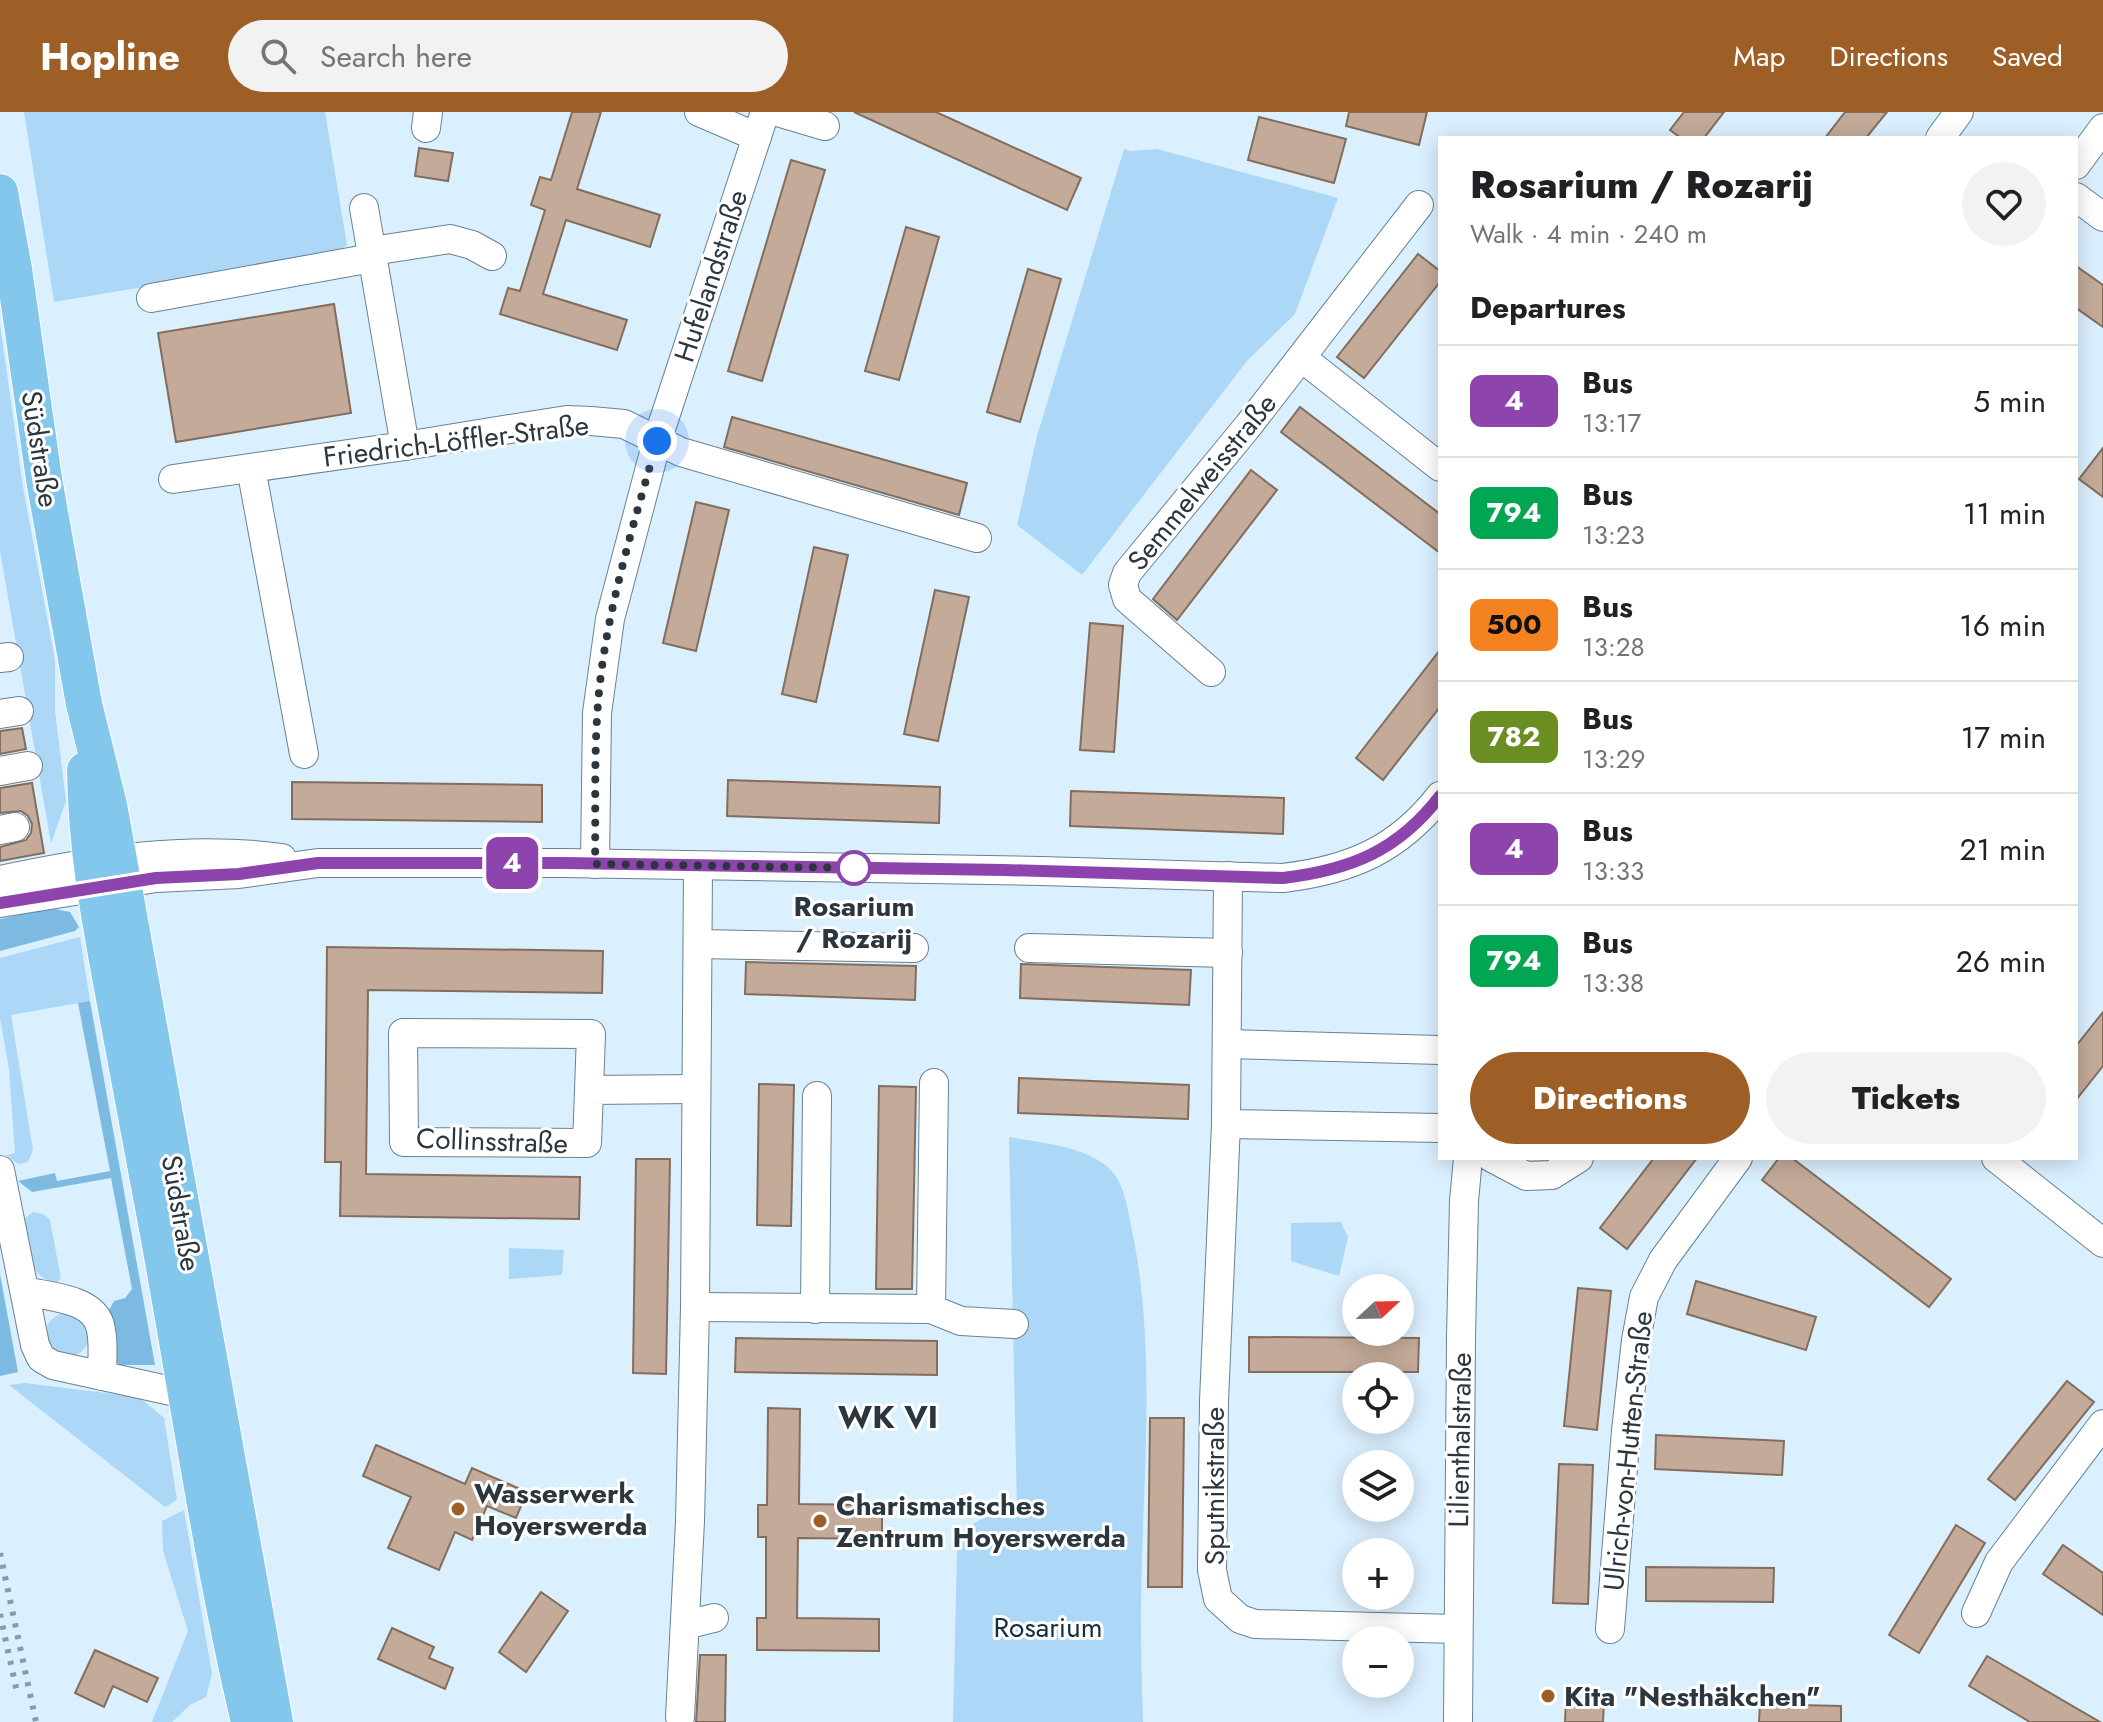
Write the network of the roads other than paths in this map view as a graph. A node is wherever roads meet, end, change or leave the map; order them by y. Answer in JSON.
{"nodes":[{"id":1,"x":699,"y":112,"type":"edge"},
{"id":2,"x":778,"y":112,"type":"edge"},
{"id":3,"x":1959,"y":112,"type":"edge"},
{"id":4,"x":761,"y":125,"type":"edge"},
{"id":5,"x":825,"y":126,"type":"dead end"},
{"id":6,"x":2103,"y":128,"type":"edge"},
{"id":7,"x":1941,"y":136,"type":"edge"},
{"id":8,"x":2078,"y":162,"type":"edge"},
{"id":9,"x":0,"y":192,"type":"edge"},
{"id":10,"x":2078,"y":198,"type":"edge"},
{"id":11,"x":1419,"y":205,"type":"dead end"},
{"id":12,"x":364,"y":208,"type":"dead end"},
{"id":13,"x":2103,"y":217,"type":"edge"},
{"id":14,"x":372,"y":254,"type":"junction"},
{"id":15,"x":492,"y":256,"type":"dead end"},
{"id":16,"x":151,"y":298,"type":"dead end"},
{"id":17,"x":1302,"y":358,"type":"junction"},
{"id":18,"x":657,"y":441,"type":"junction"},
{"id":19,"x":405,"y":446,"type":"junction"},
{"id":20,"x":1438,"y":465,"type":"edge"},
{"id":21,"x":251,"y":468,"type":"junction"},
{"id":22,"x":173,"y":479,"type":"dead end"},
{"id":23,"x":977,"y":538,"type":"dead end"},
{"id":24,"x":1211,"y":672,"type":"dead end"},
{"id":25,"x":304,"y":754,"type":"dead end"},
{"id":26,"x":28,"y":766,"type":"dead end"},
{"id":27,"x":0,"y":771,"type":"edge"},
{"id":28,"x":1438,"y":799,"type":"edge"},
{"id":29,"x":595,"y":864,"type":"junction"},
{"id":30,"x":698,"y":867,"type":"junction"},
{"id":31,"x":106,"y":872,"type":"junction"},
{"id":32,"x":1228,"y":876,"type":"junction"},
{"id":33,"x":0,"y":880,"type":"edge"},
{"id":34,"x":0,"y":903,"type":"edge"},
{"id":35,"x":698,"y":944,"type":"junction"},
{"id":36,"x":914,"y":948,"type":"dead end"},
{"id":37,"x":1029,"y":948,"type":"dead end"},
{"id":38,"x":1228,"y":953,"type":"junction"},
{"id":39,"x":1228,"y":1044,"type":"junction"},
{"id":40,"x":1438,"y":1050,"type":"edge"},
{"id":41,"x":934,"y":1083,"type":"dead end"},
{"id":42,"x":696,"y":1089,"type":"junction"},
{"id":43,"x":589,"y":1090,"type":"junction"},
{"id":44,"x":817,"y":1096,"type":"dead end"},
{"id":45,"x":1226,"y":1124,"type":"junction"},
{"id":46,"x":1438,"y":1128,"type":"edge"},
{"id":47,"x":1468,"y":1160,"type":"edge"},
{"id":48,"x":1496,"y":1160,"type":"edge"},
{"id":49,"x":1576,"y":1160,"type":"edge"},
{"id":50,"x":1737,"y":1160,"type":"edge"},
{"id":51,"x":1999,"y":1160,"type":"edge"},
{"id":52,"x":0,"y":1170,"type":"edge"},
{"id":53,"x":2103,"y":1243,"type":"edge"},
{"id":54,"x":25,"y":1291,"type":"junction"},
{"id":55,"x":695,"y":1307,"type":"junction"},
{"id":56,"x":815,"y":1309,"type":"junction"},
{"id":57,"x":931,"y":1309,"type":"junction"},
{"id":58,"x":1014,"y":1324,"type":"dead end"},
{"id":59,"x":102,"y":1376,"type":"junction"},
{"id":60,"x":185,"y":1394,"type":"junction"},
{"id":61,"x":2103,"y":1424,"type":"edge"},
{"id":62,"x":242,"y":1542,"type":"junction"},
{"id":63,"x":1976,"y":1613,"type":"dead end"},
{"id":64,"x":714,"y":1618,"type":"dead end"},
{"id":65,"x":1458,"y":1629,"type":"junction"},
{"id":66,"x":1610,"y":1629,"type":"dead end"},
{"id":67,"x":684,"y":1635,"type":"junction"},
{"id":68,"x":680,"y":1717,"type":"dead end"},
{"id":69,"x":249,"y":1722,"type":"edge"},
{"id":70,"x":275,"y":1722,"type":"edge"},
{"id":71,"x":1458,"y":1722,"type":"edge"}],
"edges":[{"from":1,"to":4,"type":"street"},
{"from":2,"to":5,"type":"street"},
{"from":3,"to":7,"type":"street"},
{"from":4,"to":18,"type":"street","name":"Hufelandstraße"},
{"from":6,"to":8,"type":"street"},
{"from":9,"to":31,"type":"main road","name":"Südstraße"},
{"from":10,"to":13,"type":"street"},
{"from":11,"to":17,"type":"street","name":"Semmelweisstraße"},
{"from":12,"to":14,"type":"street"},
{"from":14,"to":15,"type":"street"},
{"from":14,"to":16,"type":"street"},
{"from":14,"to":19,"type":"street"},
{"from":17,"to":20,"type":"street"},
{"from":17,"to":24,"type":"street","name":"Semmelweisstraße"},
{"from":18,"to":19,"type":"street","name":"Friedrich-Löffler-Straße"},
{"from":18,"to":23,"type":"street"},
{"from":18,"to":29,"type":"street","name":"Hufelandstraße"},
{"from":19,"to":21,"type":"street","name":"Friedrich-Löffler-Straße"},
{"from":21,"to":22,"type":"street","name":"Friedrich-Löffler-Straße"},
{"from":21,"to":25,"type":"street"},
{"from":26,"to":27,"type":"street"},
{"from":28,"to":32,"type":"street"},
{"from":29,"to":30,"type":"street"},
{"from":29,"to":31,"type":"street"},
{"from":30,"to":32,"type":"street"},
{"from":30,"to":35,"type":"street"},
{"from":31,"to":33,"type":"street"},
{"from":31,"to":34,"type":"street"},
{"from":31,"to":60,"type":"main road","name":"Südstraße"},
{"from":31,"to":62,"type":"main road","name":"Südstraße"},
{"from":32,"to":38,"type":"street","name":"Sputnikstraße"},
{"from":35,"to":36,"type":"street"},
{"from":35,"to":42,"type":"street"},
{"from":37,"to":38,"type":"street"},
{"from":38,"to":39,"type":"street","name":"Sputnikstraße"},
{"from":39,"to":40,"type":"street"},
{"from":39,"to":45,"type":"street","name":"Sputnikstraße"},
{"from":41,"to":57,"type":"street"},
{"from":42,"to":43,"type":"street"},
{"from":42,"to":55,"type":"street"},
{"from":43,"to":43,"type":"street","name":"Collinsstraße"},
{"from":44,"to":56,"type":"street"},
{"from":45,"to":46,"type":"street"},
{"from":45,"to":65,"type":"street","name":"Sputnikstraße"},
{"from":47,"to":65,"type":"street","name":"Lilienthalstraße"},
{"from":48,"to":49,"type":"street"},
{"from":50,"to":66,"type":"street","name":"Ulrich-von-Hutten-Straße"},
{"from":51,"to":53,"type":"street"},
{"from":52,"to":54,"type":"street"},
{"from":54,"to":59,"type":"street"},
{"from":54,"to":59,"type":"street"},
{"from":55,"to":56,"type":"street"},
{"from":55,"to":67,"type":"street"},
{"from":56,"to":57,"type":"street"},
{"from":57,"to":58,"type":"street"},
{"from":59,"to":60,"type":"street"},
{"from":60,"to":62,"type":"street"},
{"from":60,"to":69,"type":"main road","name":"Südstraße"},
{"from":61,"to":63,"type":"street"},
{"from":62,"to":70,"type":"main road","name":"Südstraße"},
{"from":64,"to":67,"type":"street"},
{"from":65,"to":71,"type":"street","name":"Lilienthalstraße"},
{"from":67,"to":68,"type":"street"}]}
